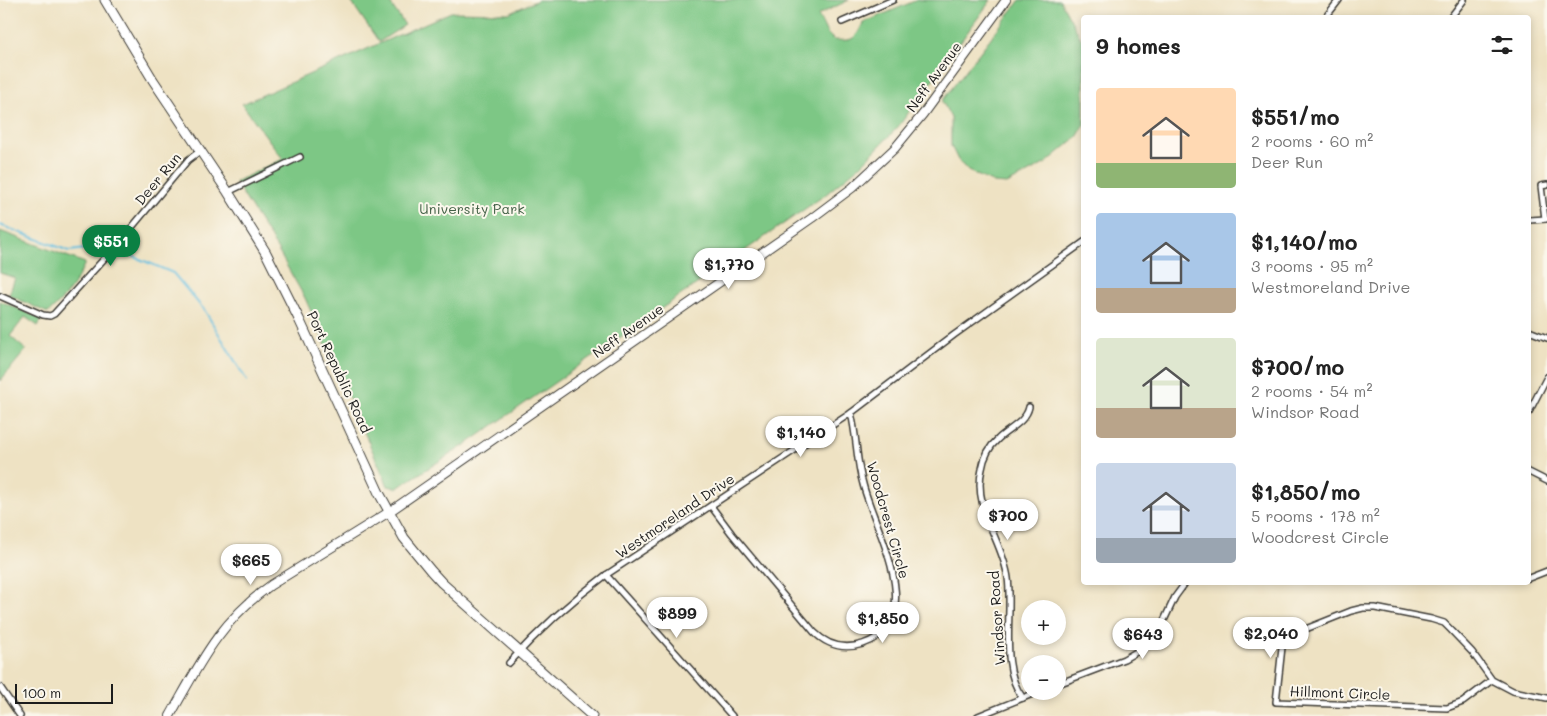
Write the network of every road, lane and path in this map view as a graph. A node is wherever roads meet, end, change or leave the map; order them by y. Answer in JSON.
{"nodes":[{"id":1,"x":105,"y":0,"type":"edge"},
{"id":2,"x":893,"y":0,"type":"edge"},
{"id":3,"x":1006,"y":0,"type":"edge"},
{"id":4,"x":1339,"y":0,"type":"edge"},
{"id":5,"x":1464,"y":0,"type":"edge"},
{"id":6,"x":1327,"y":15,"type":"edge"},
{"id":7,"x":1452,"y":15,"type":"edge"},
{"id":8,"x":842,"y":22,"type":"dead end"},
{"id":9,"x":200,"y":151,"type":"junction"},
{"id":10,"x":300,"y":157,"type":"dead end"},
{"id":11,"x":1547,"y":185,"type":"edge"},
{"id":12,"x":228,"y":192,"type":"junction"},
{"id":13,"x":1546,"y":218,"type":"edge"},
{"id":14,"x":1531,"y":220,"type":"edge"},
{"id":15,"x":1081,"y":244,"type":"edge"},
{"id":16,"x":0,"y":296,"type":"edge"},
{"id":17,"x":1531,"y":332,"type":"edge"},
{"id":18,"x":1547,"y":338,"type":"edge"},
{"id":19,"x":1547,"y":377,"type":"edge"},
{"id":20,"x":1029,"y":407,"type":"dead end"},
{"id":21,"x":1531,"y":408,"type":"edge"},
{"id":22,"x":851,"y":412,"type":"junction"},
{"id":23,"x":1531,"y":473,"type":"edge"},
{"id":24,"x":1547,"y":480,"type":"edge"},
{"id":25,"x":711,"y":506,"type":"junction"},
{"id":26,"x":389,"y":512,"type":"junction"},
{"id":27,"x":1547,"y":571,"type":"edge"},
{"id":28,"x":606,"y":575,"type":"junction"},
{"id":29,"x":1531,"y":577,"type":"edge"},
{"id":30,"x":1184,"y":585,"type":"edge"},
{"id":31,"x":520,"y":652,"type":"junction"},
{"id":32,"x":509,"y":663,"type":"dead end"},
{"id":33,"x":1492,"y":680,"type":"junction"},
{"id":34,"x":1066,"y":681,"type":"edge"},
{"id":35,"x":0,"y":687,"type":"edge"},
{"id":36,"x":1021,"y":695,"type":"edge"},
{"id":37,"x":1547,"y":698,"type":"edge"},
{"id":38,"x":1021,"y":699,"type":"edge"},
{"id":39,"x":20,"y":716,"type":"edge"},
{"id":40,"x":170,"y":716,"type":"edge"},
{"id":41,"x":592,"y":716,"type":"edge"},
{"id":42,"x":732,"y":716,"type":"edge"},
{"id":43,"x":978,"y":716,"type":"edge"}],
"edges":[{"from":1,"to":9,"type":"main road","name":"Port Republic Road"},
{"from":2,"to":8,"type":"street"},
{"from":3,"to":26,"type":"main road","name":"Neff Avenue"},
{"from":4,"to":6,"type":"street"},
{"from":5,"to":7,"type":"street"},
{"from":9,"to":12,"type":"main road","name":"Port Republic Road"},
{"from":9,"to":16,"type":"street","name":"Deer Run"},
{"from":10,"to":12,"type":"street"},
{"from":11,"to":13,"type":"street"},
{"from":12,"to":26,"type":"main road","name":"Port Republic Road"},
{"from":13,"to":14,"type":"street"},
{"from":15,"to":22,"type":"street","name":"Westmoreland Drive"},
{"from":17,"to":18,"type":"street"},
{"from":19,"to":21,"type":"street"},
{"from":20,"to":36,"type":"street","name":"Windsor Road"},
{"from":22,"to":25,"type":"street","name":"Westmoreland Drive"},
{"from":22,"to":25,"type":"street","name":"Woodcrest Circle"},
{"from":23,"to":24,"type":"street"},
{"from":25,"to":28,"type":"street","name":"Westmoreland Drive"},
{"from":26,"to":31,"type":"main road","name":"Port Republic Road"},
{"from":26,"to":40,"type":"main road","name":"Neff Avenue"},
{"from":27,"to":29,"type":"street"},
{"from":28,"to":31,"type":"street","name":"Westmoreland Drive"},
{"from":28,"to":42,"type":"street"},
{"from":30,"to":34,"type":"street"},
{"from":31,"to":32,"type":"street","name":"Westmoreland Drive"},
{"from":31,"to":41,"type":"main road","name":"Port Republic Road"},
{"from":33,"to":33,"type":"street","name":"Hillmont Circle"},
{"from":33,"to":37,"type":"street","name":"Hillmont Circle"},
{"from":35,"to":39,"type":"street"},
{"from":38,"to":43,"type":"street"}]}
